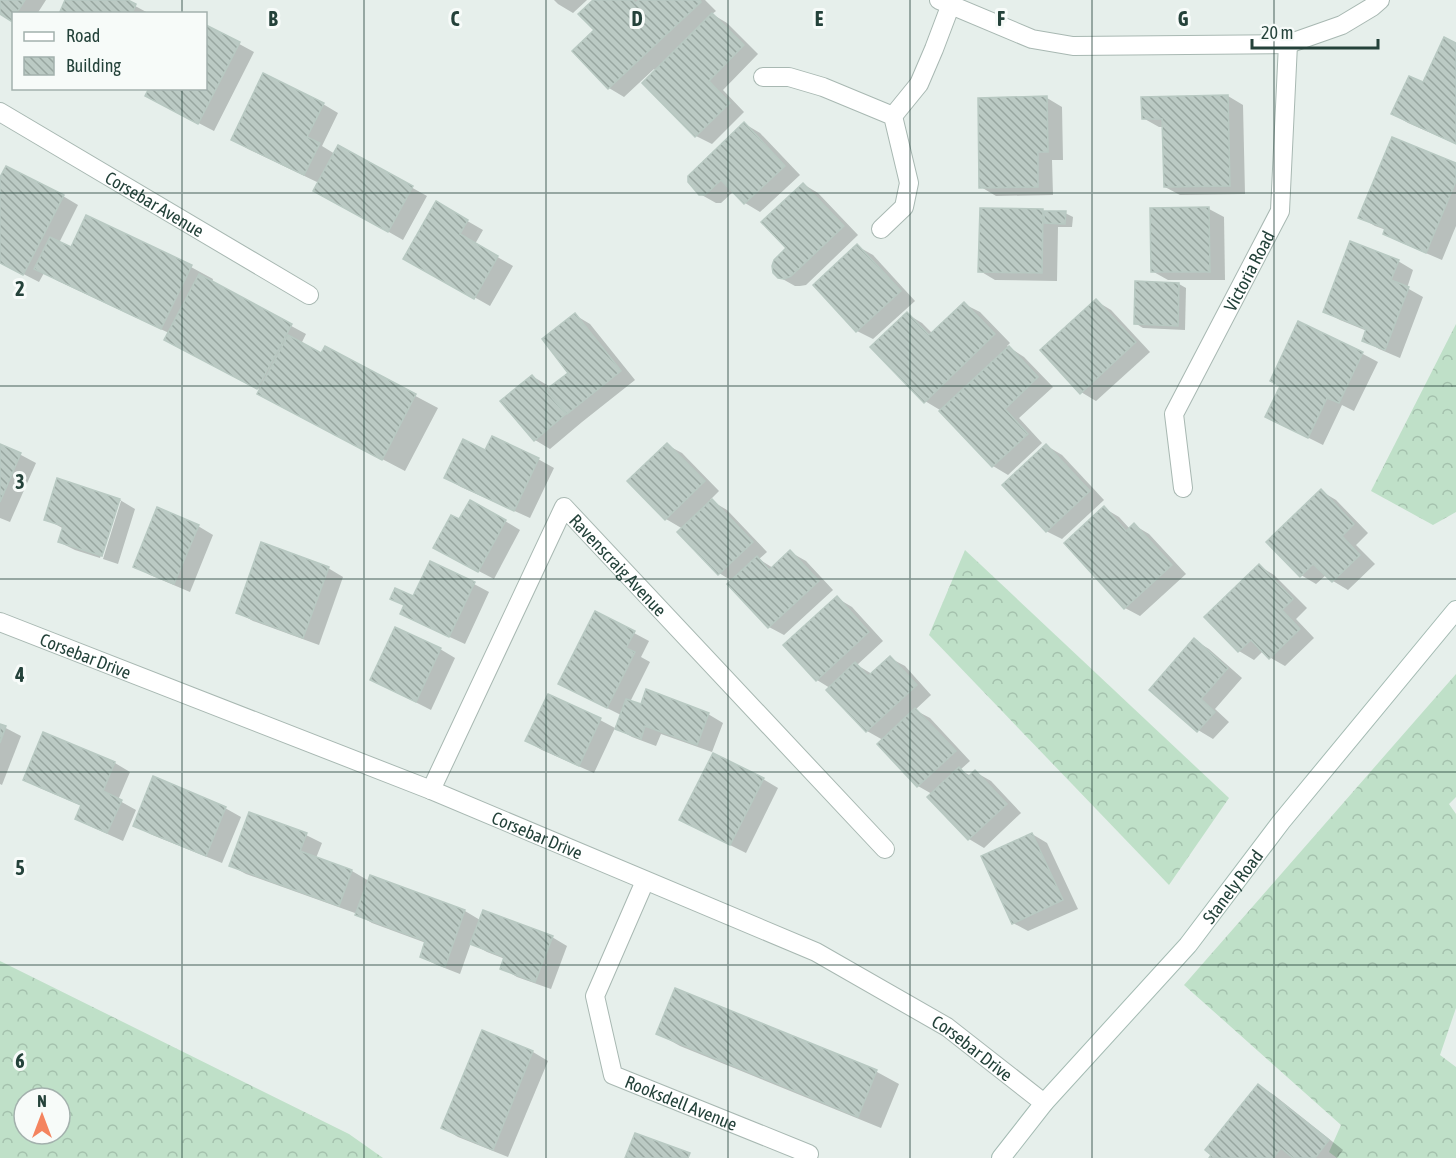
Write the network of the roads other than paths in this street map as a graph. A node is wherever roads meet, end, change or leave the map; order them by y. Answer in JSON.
{"nodes":[{"id":1,"x":1380,"y":0,"type":"edge"},
{"id":2,"x":945,"y":2,"type":"edge"},
{"id":3,"x":1288,"y":44,"type":"junction"},
{"id":4,"x":762,"y":77,"type":"dead end"},
{"id":5,"x":0,"y":111,"type":"edge"},
{"id":6,"x":893,"y":116,"type":"junction"},
{"id":7,"x":881,"y":229,"type":"dead end"},
{"id":8,"x":309,"y":295,"type":"dead end"},
{"id":9,"x":1183,"y":488,"type":"dead end"},
{"id":10,"x":1456,"y":610,"type":"edge"},
{"id":11,"x":0,"y":622,"type":"edge"},
{"id":12,"x":431,"y":790,"type":"junction"},
{"id":13,"x":885,"y":849,"type":"dead end"},
{"id":14,"x":645,"y":881,"type":"junction"},
{"id":15,"x":1044,"y":1103,"type":"junction"},
{"id":16,"x":809,"y":1154,"type":"dead end"},
{"id":17,"x":1002,"y":1158,"type":"edge"}],
"edges":[{"from":1,"to":3,"type":"street"},
{"from":2,"to":3,"type":"street"},
{"from":2,"to":6,"type":"street"},
{"from":3,"to":9,"type":"street","name":"Victoria Road"},
{"from":4,"to":6,"type":"street"},
{"from":5,"to":8,"type":"street","name":"Corsebar Avenue"},
{"from":6,"to":7,"type":"street"},
{"from":10,"to":15,"type":"street","name":"Stanely Road"},
{"from":11,"to":12,"type":"street","name":"Corsebar Drive"},
{"from":12,"to":13,"type":"street","name":"Ravenscraig Avenue"},
{"from":12,"to":14,"type":"street","name":"Corsebar Drive"},
{"from":14,"to":15,"type":"street","name":"Corsebar Drive"},
{"from":14,"to":16,"type":"street","name":"Rooksdell Avenue"},
{"from":15,"to":17,"type":"street","name":"Stanely Road"}]}
